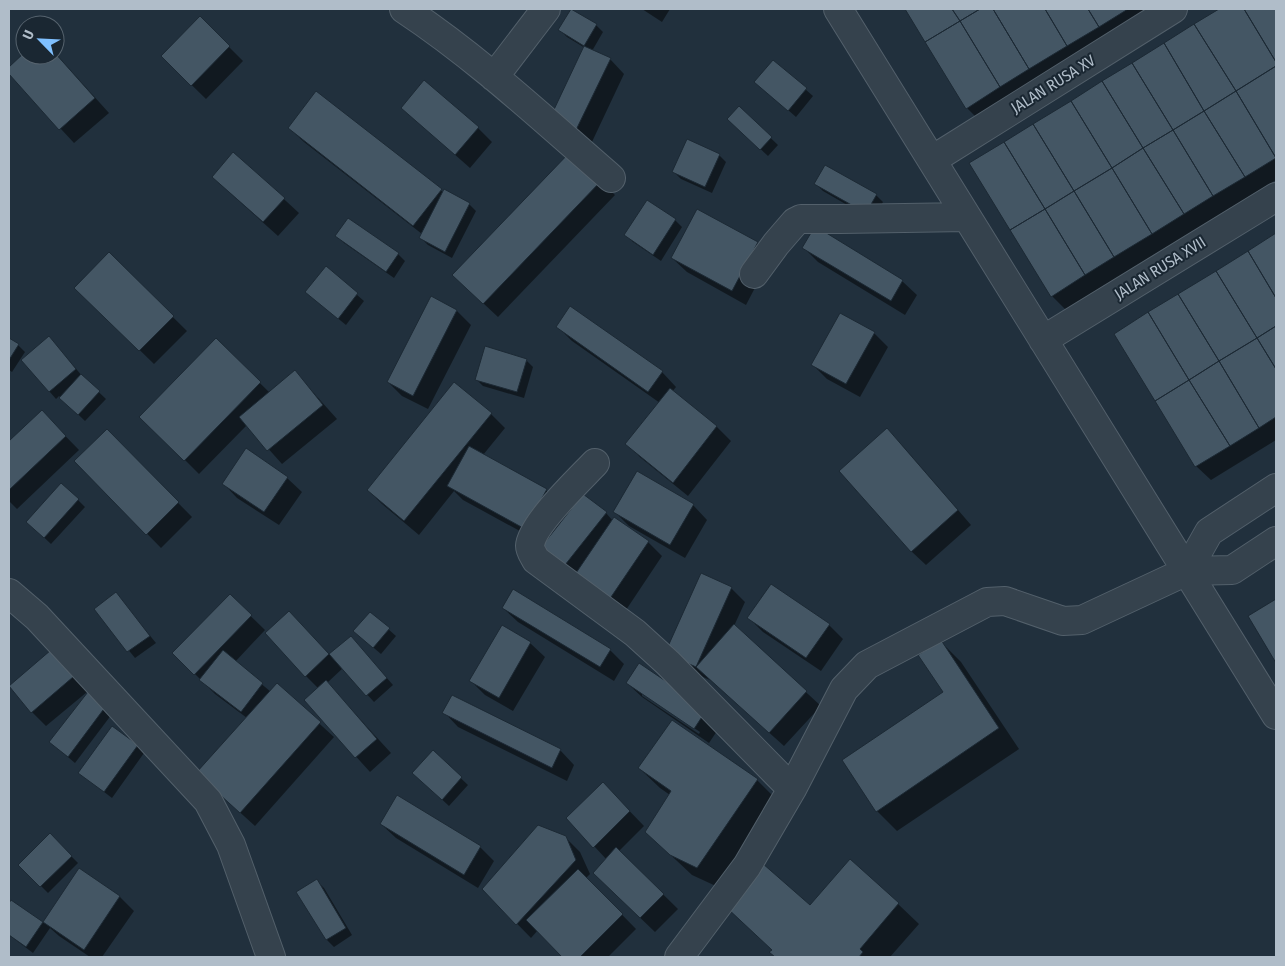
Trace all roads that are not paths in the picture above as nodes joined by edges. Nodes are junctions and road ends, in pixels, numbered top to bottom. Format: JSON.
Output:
{"nodes":[{"id":1,"x":404,"y":9,"type":"edge"},
{"id":2,"x":546,"y":9,"type":"edge"},
{"id":3,"x":838,"y":9,"type":"edge"},
{"id":4,"x":1173,"y":9,"type":"edge"},
{"id":5,"x":494,"y":77,"type":"junction"},
{"id":6,"x":932,"y":160,"type":"junction"},
{"id":7,"x":611,"y":178,"type":"dead end"},
{"id":8,"x":1276,"y":197,"type":"edge"},
{"id":9,"x":967,"y":217,"type":"junction"},
{"id":10,"x":754,"y":274,"type":"dead end"},
{"id":11,"x":1044,"y":340,"type":"junction"},
{"id":12,"x":595,"y":462,"type":"dead end"},
{"id":13,"x":1276,"y":488,"type":"edge"},
{"id":14,"x":1276,"y":541,"type":"edge"},
{"id":15,"x":1187,"y":571,"type":"junction"},
{"id":16,"x":9,"y":593,"type":"edge"},
{"id":17,"x":1276,"y":715,"type":"edge"},
{"id":18,"x":792,"y":788,"type":"junction"},
{"id":19,"x":271,"y":957,"type":"edge"},
{"id":20,"x":679,"y":957,"type":"edge"}],
"edges":[{"from":1,"to":5,"type":"street"},
{"from":2,"to":5,"type":"street"},
{"from":3,"to":6,"type":"street"},
{"from":4,"to":6,"type":"street","name":"JALAN RUSA XV"},
{"from":5,"to":7,"type":"street"},
{"from":6,"to":9,"type":"street"},
{"from":8,"to":11,"type":"street","name":"JALAN RUSA XVII"},
{"from":9,"to":10,"type":"street"},
{"from":9,"to":11,"type":"street"},
{"from":11,"to":15,"type":"street"},
{"from":12,"to":18,"type":"street"},
{"from":13,"to":15,"type":"street"},
{"from":14,"to":15,"type":"street"},
{"from":15,"to":17,"type":"street"},
{"from":15,"to":18,"type":"street"},
{"from":16,"to":19,"type":"street"},
{"from":18,"to":20,"type":"street"}]}
